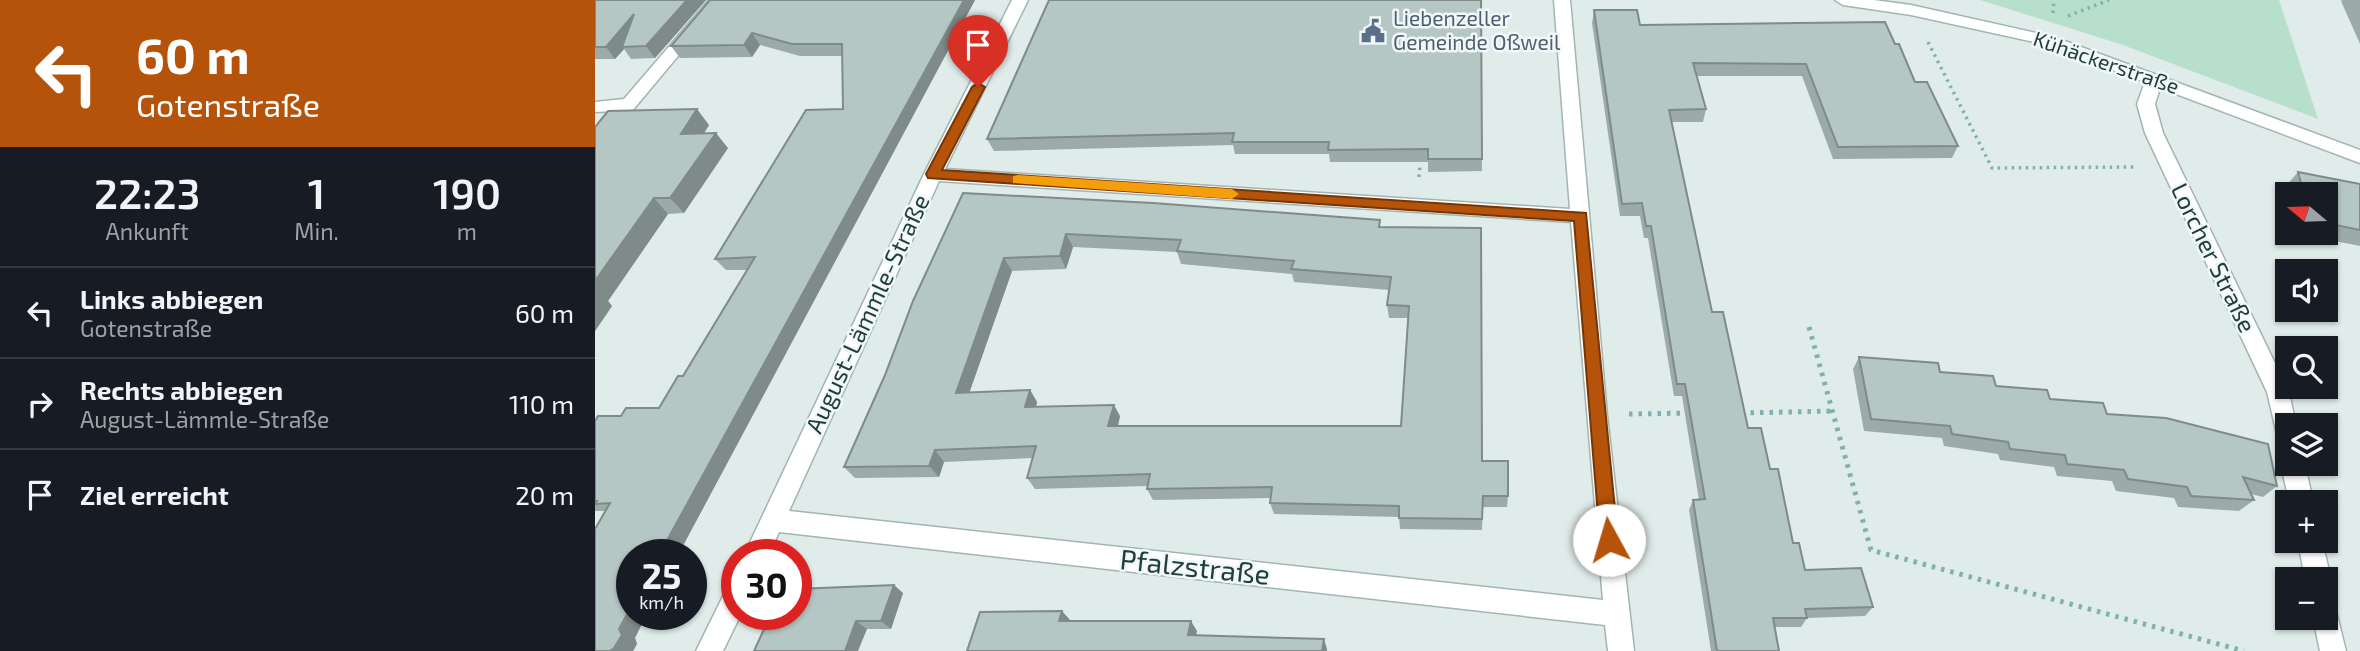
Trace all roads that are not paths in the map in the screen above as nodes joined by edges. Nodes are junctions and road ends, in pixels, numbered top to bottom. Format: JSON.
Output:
{"nodes":[{"id":1,"x":717,"y":0,"type":"edge"},
{"id":2,"x":1020,"y":0,"type":"edge"},
{"id":3,"x":1562,"y":0,"type":"edge"},
{"id":4,"x":1843,"y":0,"type":"edge"},
{"id":5,"x":2155,"y":79,"type":"junction"},
{"id":6,"x":628,"y":104,"type":"junction"},
{"id":7,"x":595,"y":107,"type":"edge"},
{"id":8,"x":595,"y":144,"type":"edge"},
{"id":9,"x":2360,"y":157,"type":"edge"},
{"id":10,"x":933,"y":174,"type":"junction"},
{"id":11,"x":1581,"y":216,"type":"junction"},
{"id":12,"x":2282,"y":413,"type":"edge"},
{"id":13,"x":773,"y":520,"type":"junction"},
{"id":14,"x":764,"y":539,"type":"edge"},
{"id":15,"x":1617,"y":614,"type":"junction"},
{"id":16,"x":721,"y":627,"type":"edge"},
{"id":17,"x":2329,"y":630,"type":"edge"},
{"id":18,"x":709,"y":651,"type":"edge"},
{"id":19,"x":1621,"y":651,"type":"edge"},
{"id":20,"x":2333,"y":651,"type":"edge"}],
"edges":[{"from":1,"to":6,"type":"street"},
{"from":2,"to":10,"type":"street","name":"August-Lämmle-Straße"},
{"from":3,"to":11,"type":"street"},
{"from":4,"to":5,"type":"street","name":"Kühäckerstraße"},
{"from":5,"to":9,"type":"street","name":"Kühäckerstraße"},
{"from":5,"to":12,"type":"street","name":"Lorcher Straße"},
{"from":6,"to":7,"type":"street"},
{"from":6,"to":8,"type":"street"},
{"from":10,"to":11,"type":"street"},
{"from":10,"to":13,"type":"street","name":"August-Lämmle-Straße"},
{"from":11,"to":15,"type":"street"},
{"from":13,"to":14,"type":"street","name":"August-Lämmle-Straße"},
{"from":13,"to":15,"type":"street","name":"Pfalzstraße"},
{"from":15,"to":19,"type":"street"},
{"from":16,"to":18,"type":"street"},
{"from":17,"to":20,"type":"street"}]}
